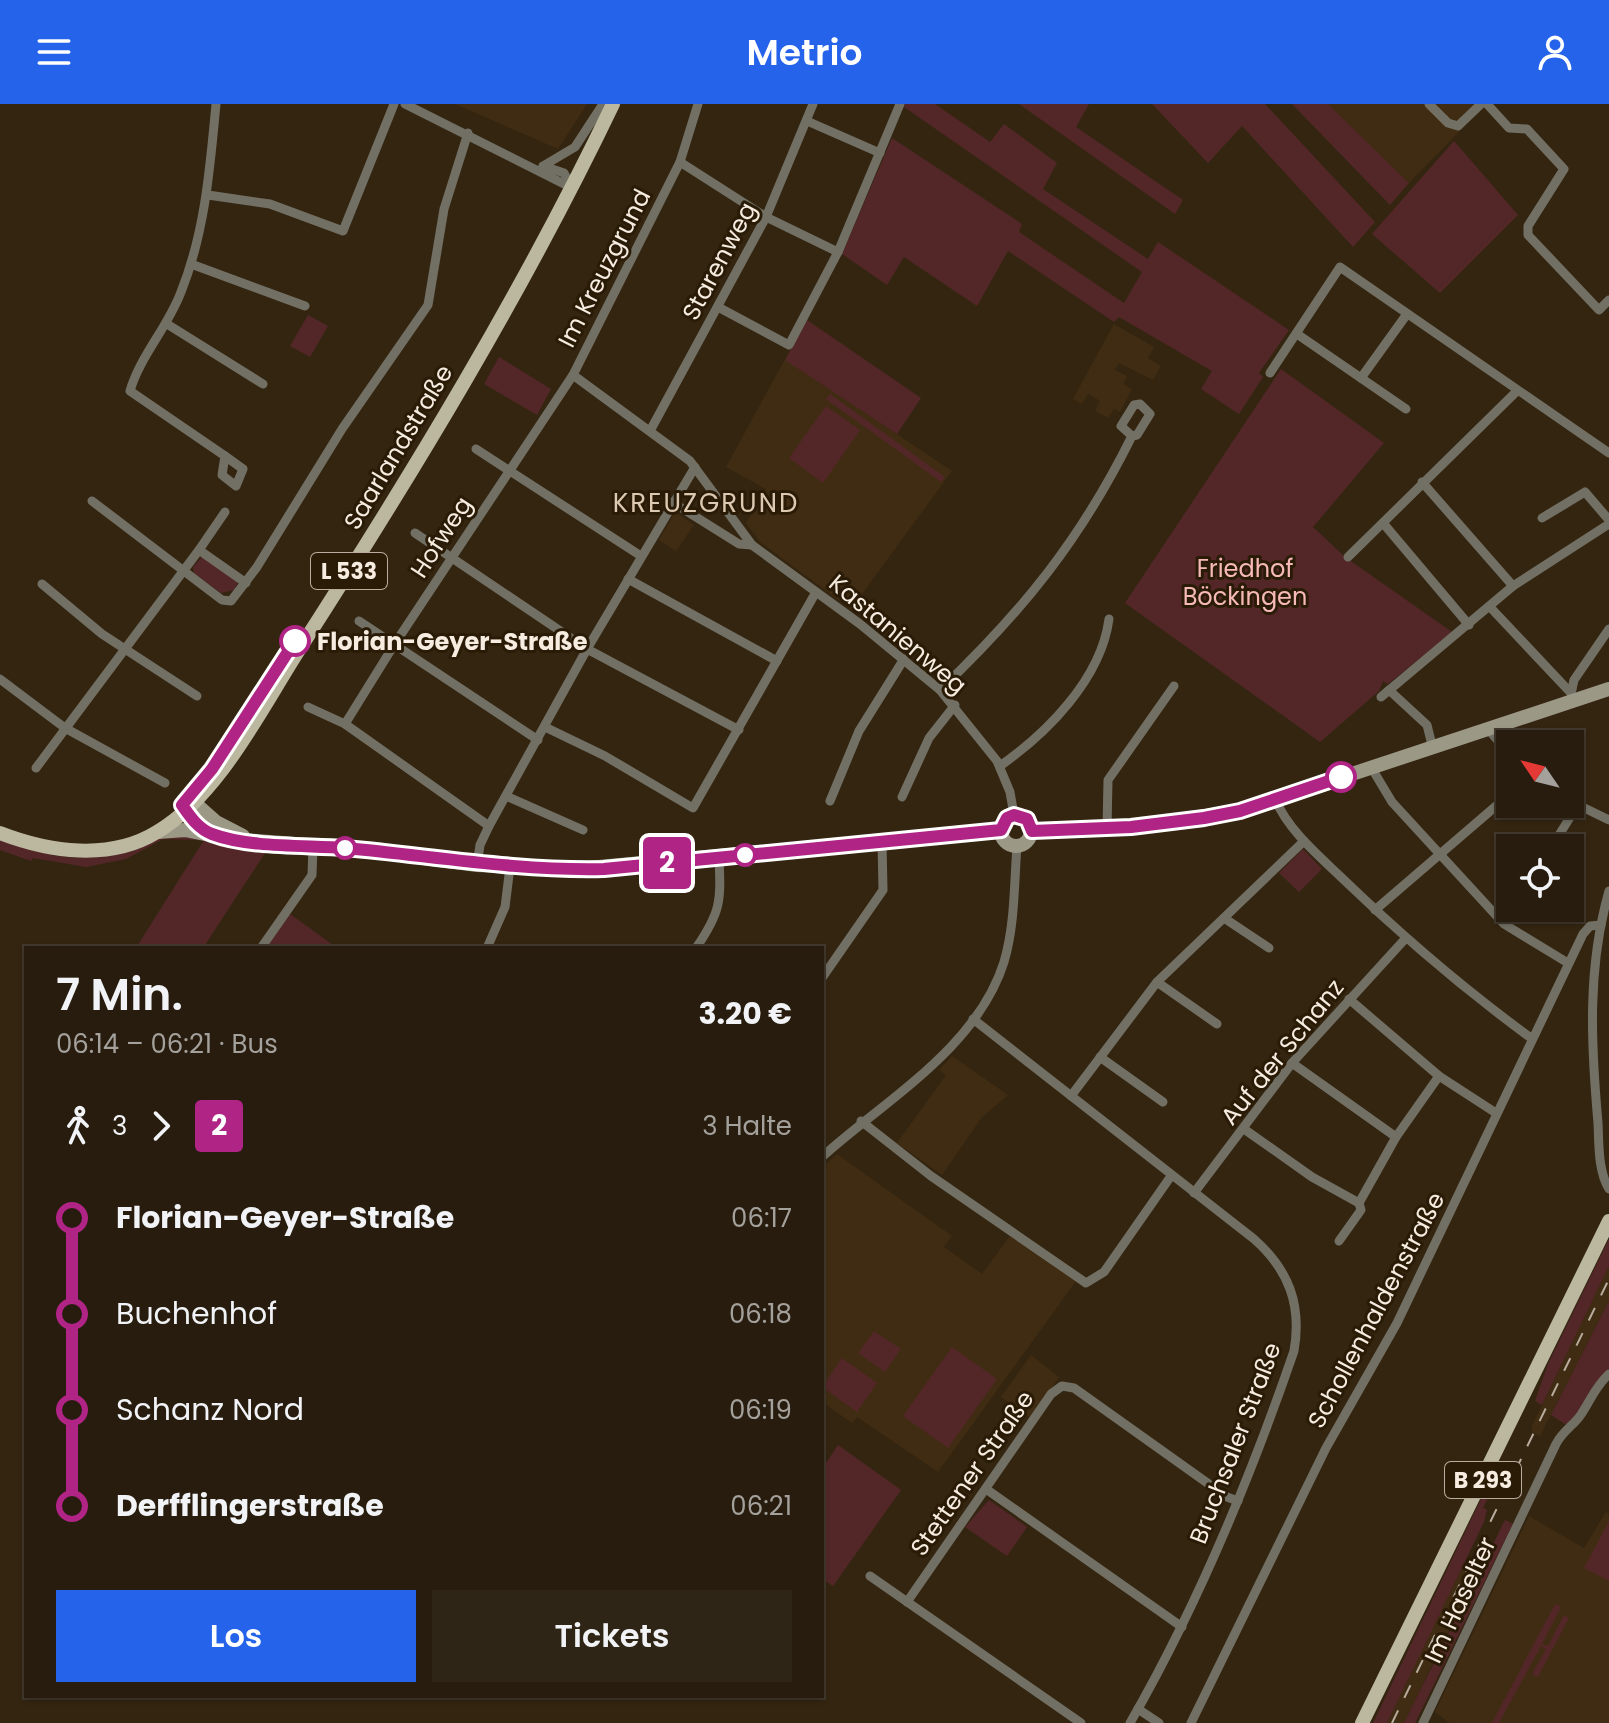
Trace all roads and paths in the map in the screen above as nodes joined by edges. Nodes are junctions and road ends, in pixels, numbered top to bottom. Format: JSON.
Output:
{"nodes":[{"id":1,"x":216,"y":104,"type":"edge"},
{"id":2,"x":394,"y":104,"type":"edge"},
{"id":3,"x":405,"y":104,"type":"edge"},
{"id":4,"x":604,"y":104,"type":"edge"},
{"id":5,"x":613,"y":104,"type":"edge"},
{"id":6,"x":698,"y":104,"type":"edge"},
{"id":7,"x":813,"y":104,"type":"edge"},
{"id":8,"x":900,"y":104,"type":"edge"},
{"id":9,"x":1429,"y":104,"type":"edge"},
{"id":10,"x":1484,"y":104,"type":"edge"},
{"id":11,"x":807,"y":121,"type":"junction"},
{"id":12,"x":468,"y":133,"type":"junction"},
{"id":13,"x":880,"y":153,"type":"junction"},
{"id":14,"x":680,"y":162,"type":"junction"},
{"id":15,"x":531,"y":165,"type":"junction"},
{"id":16,"x":543,"y":166,"type":"junction"},
{"id":17,"x":568,"y":183,"type":"junction"},
{"id":18,"x":208,"y":195,"type":"junction"},
{"id":19,"x":766,"y":217,"type":"junction"},
{"id":20,"x":838,"y":252,"type":"junction"},
{"id":21,"x":191,"y":264,"type":"junction"},
{"id":22,"x":1609,"y":300,"type":"edge"},
{"id":23,"x":305,"y":306,"type":"dead end"},
{"id":24,"x":718,"y":307,"type":"junction"},
{"id":25,"x":1407,"y":314,"type":"junction"},
{"id":26,"x":167,"y":324,"type":"junction"},
{"id":27,"x":1297,"y":334,"type":"junction"},
{"id":28,"x":1270,"y":373,"type":"dead end"},
{"id":29,"x":573,"y":375,"type":"junction"},
{"id":30,"x":1361,"y":378,"type":"junction"},
{"id":31,"x":263,"y":384,"type":"dead end"},
{"id":32,"x":1517,"y":391,"type":"junction"},
{"id":33,"x":1406,"y":409,"type":"dead end"},
{"id":34,"x":650,"y":431,"type":"junction"},
{"id":35,"x":1132,"y":436,"type":"dead end"},
{"id":36,"x":476,"y":449,"type":"dead end"},
{"id":37,"x":1609,"y":453,"type":"edge"},
{"id":38,"x":225,"y":456,"type":"dead end"},
{"id":39,"x":695,"y":467,"type":"junction"},
{"id":40,"x":510,"y":470,"type":"junction"},
{"id":41,"x":1422,"y":482,"type":"junction"},
{"id":42,"x":92,"y":501,"type":"dead end"},
{"id":43,"x":672,"y":502,"type":"junction"},
{"id":44,"x":225,"y":512,"type":"dead end"},
{"id":45,"x":1542,"y":518,"type":"dead end"},
{"id":46,"x":1609,"y":522,"type":"edge"},
{"id":47,"x":1383,"y":523,"type":"junction"},
{"id":48,"x":415,"y":533,"type":"dead end"},
{"id":49,"x":752,"y":545,"type":"junction"},
{"id":50,"x":199,"y":550,"type":"junction"},
{"id":51,"x":641,"y":556,"type":"junction"},
{"id":52,"x":452,"y":557,"type":"junction"},
{"id":53,"x":1348,"y":557,"type":"dead end"},
{"id":54,"x":183,"y":571,"type":"junction"},
{"id":55,"x":628,"y":579,"type":"junction"},
{"id":56,"x":246,"y":583,"type":"junction"},
{"id":57,"x":42,"y":584,"type":"dead end"},
{"id":58,"x":1513,"y":586,"type":"junction"},
{"id":59,"x":816,"y":592,"type":"junction"},
{"id":60,"x":1490,"y":607,"type":"junction"},
{"id":61,"x":1109,"y":619,"type":"dead end"},
{"id":62,"x":359,"y":621,"type":"dead end"},
{"id":63,"x":1469,"y":625,"type":"junction"},
{"id":64,"x":1609,"y":629,"type":"edge"},
{"id":65,"x":394,"y":645,"type":"junction"},
{"id":66,"x":127,"y":649,"type":"junction"},
{"id":67,"x":587,"y":649,"type":"junction"},
{"id":68,"x":904,"y":659,"type":"junction"},
{"id":69,"x":777,"y":661,"type":"junction"},
{"id":70,"x":0,"y":679,"type":"edge"},
{"id":71,"x":1174,"y":686,"type":"dead end"},
{"id":72,"x":1609,"y":689,"type":"edge"},
{"id":73,"x":940,"y":690,"type":"junction"},
{"id":74,"x":197,"y":696,"type":"dead end"},
{"id":75,"x":1572,"y":697,"type":"junction"},
{"id":76,"x":955,"y":705,"type":"junction"},
{"id":77,"x":308,"y":707,"type":"dead end"},
{"id":78,"x":345,"y":724,"type":"junction"},
{"id":79,"x":545,"y":727,"type":"junction"},
{"id":80,"x":65,"y":728,"type":"junction"},
{"id":81,"x":739,"y":730,"type":"junction"},
{"id":82,"x":1489,"y":730,"type":"junction"},
{"id":83,"x":1496,"y":738,"type":"edge"},
{"id":84,"x":538,"y":740,"type":"junction"},
{"id":85,"x":1433,"y":749,"type":"junction"},
{"id":86,"x":1000,"y":766,"type":"junction"},
{"id":87,"x":1371,"y":767,"type":"junction"},
{"id":88,"x":36,"y":768,"type":"dead end"},
{"id":89,"x":165,"y":783,"type":"dead end"},
{"id":90,"x":506,"y":796,"type":"junction"},
{"id":91,"x":902,"y":797,"type":"dead end"},
{"id":92,"x":1275,"y":799,"type":"junction"},
{"id":93,"x":830,"y":801,"type":"dead end"},
{"id":94,"x":188,"y":804,"type":"junction"},
{"id":95,"x":1496,"y":806,"type":"edge"},
{"id":96,"x":1584,"y":808,"type":"edge"},
{"id":97,"x":1014,"y":815,"type":"junction"},
{"id":98,"x":1609,"y":820,"type":"edge"},
{"id":99,"x":489,"y":826,"type":"junction"},
{"id":100,"x":1107,"y":828,"type":"junction"},
{"id":101,"x":583,"y":830,"type":"dead end"},
{"id":102,"x":1001,"y":830,"type":"junction"},
{"id":103,"x":1032,"y":831,"type":"junction"},
{"id":104,"x":158,"y":832,"type":"junction"},
{"id":105,"x":0,"y":833,"type":"edge"},
{"id":106,"x":209,"y":833,"type":"junction"},
{"id":107,"x":258,"y":841,"type":"junction"},
{"id":108,"x":1304,"y":841,"type":"junction"},
{"id":109,"x":882,"y":842,"type":"junction"},
{"id":110,"x":313,"y":846,"type":"junction"},
{"id":111,"x":1017,"y":846,"type":"junction"},
{"id":112,"x":109,"y":847,"type":"junction"},
{"id":113,"x":1439,"y":855,"type":"junction"},
{"id":114,"x":719,"y":858,"type":"junction"},
{"id":115,"x":477,"y":865,"type":"junction"},
{"id":116,"x":510,"y":867,"type":"junction"},
{"id":117,"x":1609,"y":891,"type":"edge"},
{"id":118,"x":1375,"y":910,"type":"junction"},
{"id":119,"x":1224,"y":918,"type":"junction"},
{"id":120,"x":1601,"y":925,"type":"junction"},
{"id":121,"x":1405,"y":939,"type":"junction"},
{"id":122,"x":262,"y":946,"type":"edge"},
{"id":123,"x":488,"y":946,"type":"edge"},
{"id":124,"x":697,"y":946,"type":"edge"},
{"id":125,"x":1269,"y":948,"type":"dead end"},
{"id":126,"x":1568,"y":963,"type":"junction"},
{"id":127,"x":824,"y":975,"type":"edge"},
{"id":128,"x":1157,"y":982,"type":"junction"},
{"id":129,"x":1349,"y":999,"type":"junction"},
{"id":130,"x":973,"y":1019,"type":"junction"},
{"id":131,"x":1217,"y":1024,"type":"dead end"},
{"id":132,"x":1531,"y":1038,"type":"junction"},
{"id":133,"x":1100,"y":1057,"type":"junction"},
{"id":134,"x":1292,"y":1063,"type":"junction"},
{"id":135,"x":1439,"y":1076,"type":"junction"},
{"id":136,"x":1071,"y":1096,"type":"junction"},
{"id":137,"x":1163,"y":1102,"type":"dead end"},
{"id":138,"x":1496,"y":1113,"type":"junction"},
{"id":139,"x":861,"y":1121,"type":"junction"},
{"id":140,"x":1244,"y":1129,"type":"junction"},
{"id":141,"x":1396,"y":1137,"type":"junction"},
{"id":142,"x":824,"y":1155,"type":"edge"},
{"id":143,"x":1171,"y":1176,"type":"junction"},
{"id":144,"x":1609,"y":1189,"type":"edge"},
{"id":145,"x":1194,"y":1193,"type":"junction"},
{"id":146,"x":1359,"y":1203,"type":"junction"},
{"id":147,"x":1609,"y":1221,"type":"edge"},
{"id":148,"x":1339,"y":1241,"type":"dead end"},
{"id":149,"x":1609,"y":1374,"type":"edge"},
{"id":150,"x":986,"y":1489,"type":"junction"},
{"id":151,"x":1238,"y":1501,"type":"junction"},
{"id":152,"x":870,"y":1576,"type":"dead end"},
{"id":153,"x":907,"y":1602,"type":"junction"},
{"id":154,"x":1182,"y":1627,"type":"junction"},
{"id":155,"x":1138,"y":1709,"type":"junction"},
{"id":156,"x":1425,"y":1722,"type":"edge"},
{"id":157,"x":1081,"y":1723,"type":"edge"},
{"id":158,"x":1130,"y":1723,"type":"edge"},
{"id":159,"x":1159,"y":1723,"type":"edge"},
{"id":160,"x":1191,"y":1723,"type":"edge"},
{"id":161,"x":1362,"y":1723,"type":"edge"}],
"edges":[{"from":1,"to":18,"type":"street"},
{"from":2,"to":18,"type":"street"},
{"from":3,"to":12,"type":"street"},
{"from":4,"to":16,"type":"street"},
{"from":4,"to":17,"type":"main road","name":"Saarlandstraße","number":"L 533"},
{"from":5,"to":17,"type":"main road","name":"Saarlandstraße","number":"L 533"},
{"from":6,"to":14,"type":"street","name":"Im Kreuzgrund"},
{"from":7,"to":11,"type":"street","name":"Starenweg"},
{"from":8,"to":13,"type":"street"},
{"from":9,"to":10,"type":"street"},
{"from":10,"to":22,"type":"street"},
{"from":11,"to":13,"type":"street"},
{"from":11,"to":19,"type":"street","name":"Starenweg"},
{"from":12,"to":15,"type":"street"},
{"from":12,"to":56,"type":"street"},
{"from":13,"to":20,"type":"street"},
{"from":14,"to":19,"type":"street"},
{"from":14,"to":29,"type":"street","name":"Im Kreuzgrund"},
{"from":15,"to":16,"type":"street"},
{"from":15,"to":17,"type":"street"},
{"from":16,"to":17,"type":"street"},
{"from":17,"to":94,"type":"main road","name":"Saarlandstraße","number":"L 533"},
{"from":18,"to":21,"type":"street"},
{"from":19,"to":20,"type":"street"},
{"from":19,"to":24,"type":"street","name":"Starenweg"},
{"from":20,"to":24,"type":"street"},
{"from":21,"to":23,"type":"street"},
{"from":21,"to":26,"type":"street"},
{"from":24,"to":34,"type":"street","name":"Starenweg"},
{"from":25,"to":27,"type":"street"},
{"from":25,"to":30,"type":"street"},
{"from":25,"to":32,"type":"street"},
{"from":26,"to":31,"type":"street"},
{"from":26,"to":38,"type":"street"},
{"from":27,"to":28,"type":"street"},
{"from":27,"to":30,"type":"street"},
{"from":29,"to":34,"type":"street","name":"Im Kreuzgrund"},
{"from":29,"to":40,"type":"street","name":"Hofweg"},
{"from":30,"to":33,"type":"street"},
{"from":32,"to":37,"type":"street"},
{"from":32,"to":41,"type":"street"},
{"from":34,"to":39,"type":"street","name":"Im Kreuzgrund"},
{"from":35,"to":73,"type":"street"},
{"from":36,"to":40,"type":"street"},
{"from":39,"to":43,"type":"street"},
{"from":39,"to":49,"type":"street","name":"Kastanienweg"},
{"from":40,"to":51,"type":"street"},
{"from":40,"to":52,"type":"street","name":"Hofweg"},
{"from":41,"to":47,"type":"street"},
{"from":41,"to":58,"type":"street"},
{"from":42,"to":54,"type":"street"},
{"from":43,"to":49,"type":"street","name":"Kastanienweg"},
{"from":43,"to":51,"type":"street"},
{"from":44,"to":50,"type":"street"},
{"from":45,"to":46,"type":"street"},
{"from":46,"to":58,"type":"street"},
{"from":47,"to":53,"type":"street"},
{"from":47,"to":63,"type":"street"},
{"from":48,"to":52,"type":"street"},
{"from":49,"to":59,"type":"street","name":"Kastanienweg"},
{"from":50,"to":54,"type":"street"},
{"from":50,"to":56,"type":"street"},
{"from":51,"to":55,"type":"street"},
{"from":52,"to":65,"type":"street","name":"Hofweg"},
{"from":52,"to":67,"type":"street"},
{"from":54,"to":56,"type":"street"},
{"from":54,"to":66,"type":"street"},
{"from":55,"to":67,"type":"street"},
{"from":55,"to":69,"type":"street"},
{"from":57,"to":66,"type":"street"},
{"from":58,"to":60,"type":"street"},
{"from":59,"to":68,"type":"street","name":"Kastanienweg"},
{"from":59,"to":69,"type":"street"},
{"from":60,"to":63,"type":"street"},
{"from":60,"to":75,"type":"street"},
{"from":61,"to":86,"type":"street"},
{"from":62,"to":65,"type":"street"},
{"from":63,"to":85,"type":"street"},
{"from":64,"to":75,"type":"street"},
{"from":65,"to":78,"type":"street","name":"Hofweg"},
{"from":65,"to":84,"type":"street"},
{"from":66,"to":74,"type":"street"},
{"from":66,"to":80,"type":"street"},
{"from":67,"to":79,"type":"street"},
{"from":67,"to":81,"type":"street"},
{"from":68,"to":73,"type":"street","name":"Kastanienweg"},
{"from":68,"to":93,"type":"street"},
{"from":69,"to":81,"type":"street"},
{"from":70,"to":80,"type":"street"},
{"from":71,"to":100,"type":"street"},
{"from":72,"to":75,"type":"main road"},
{"from":73,"to":76,"type":"street","name":"Kastanienweg"},
{"from":75,"to":82,"type":"main road"},
{"from":76,"to":86,"type":"street","name":"Kastanienweg"},
{"from":76,"to":91,"type":"street"},
{"from":77,"to":78,"type":"street"},
{"from":78,"to":99,"type":"street"},
{"from":79,"to":81,"type":"street"},
{"from":79,"to":84,"type":"street"},
{"from":80,"to":88,"type":"street"},
{"from":80,"to":89,"type":"street"},
{"from":82,"to":83,"type":"street"},
{"from":82,"to":85,"type":"main road"},
{"from":84,"to":90,"type":"street"},
{"from":85,"to":87,"type":"main road"},
{"from":86,"to":97,"type":"street","name":"Kastanienweg"},
{"from":87,"to":92,"type":"main road"},
{"from":87,"to":113,"type":"street"},
{"from":90,"to":99,"type":"street"},
{"from":90,"to":101,"type":"street"},
{"from":92,"to":100,"type":"main road"},
{"from":92,"to":108,"type":"street"},
{"from":94,"to":104,"type":"main road","name":"Saarlandstraße","number":"L 533"},
{"from":94,"to":106,"type":"main road"},
{"from":94,"to":107,"type":"main road"},
{"from":94,"to":112,"type":"main road","name":"Saarlandstraße","number":"L 533"},
{"from":95,"to":113,"type":"street"},
{"from":96,"to":98,"type":"street"},
{"from":97,"to":102,"type":"main road"},
{"from":97,"to":103,"type":"main road"},
{"from":99,"to":115,"type":"street"},
{"from":100,"to":103,"type":"main road"},
{"from":102,"to":109,"type":"main road"},
{"from":102,"to":111,"type":"main road"},
{"from":103,"to":111,"type":"main road"},
{"from":104,"to":106,"type":"main road"},
{"from":104,"to":112,"type":"main road","name":"Saarlandstraße","number":"L 533"},
{"from":105,"to":112,"type":"main road","number":"L 533"},
{"from":106,"to":107,"type":"main road"},
{"from":107,"to":110,"type":"main road"},
{"from":108,"to":118,"type":"street"},
{"from":108,"to":119,"type":"street"},
{"from":109,"to":114,"type":"main road"},
{"from":109,"to":127,"type":"street"},
{"from":110,"to":115,"type":"main road"},
{"from":110,"to":122,"type":"street"},
{"from":111,"to":130,"type":"street"},
{"from":113,"to":118,"type":"street"},
{"from":113,"to":126,"type":"street"},
{"from":114,"to":116,"type":"main road"},
{"from":114,"to":124,"type":"street"},
{"from":115,"to":116,"type":"main road"},
{"from":116,"to":123,"type":"street"},
{"from":117,"to":120,"type":"street"},
{"from":118,"to":121,"type":"street"},
{"from":119,"to":125,"type":"street"},
{"from":119,"to":128,"type":"street"},
{"from":120,"to":126,"type":"street","name":"Schollenhaldenstraße"},
{"from":120,"to":144,"type":"street"},
{"from":121,"to":129,"type":"street","name":"Auf der Schanz"},
{"from":121,"to":132,"type":"street"},
{"from":126,"to":132,"type":"street","name":"Schollenhaldenstraße"},
{"from":128,"to":131,"type":"street"},
{"from":128,"to":133,"type":"street"},
{"from":129,"to":134,"type":"street","name":"Auf der Schanz"},
{"from":129,"to":135,"type":"street"},
{"from":130,"to":136,"type":"street","name":"Bruchsaler Straße"},
{"from":130,"to":139,"type":"street"},
{"from":132,"to":138,"type":"street","name":"Schollenhaldenstraße"},
{"from":133,"to":136,"type":"street"},
{"from":133,"to":137,"type":"street"},
{"from":134,"to":140,"type":"street","name":"Auf der Schanz"},
{"from":134,"to":141,"type":"street"},
{"from":135,"to":138,"type":"street"},
{"from":135,"to":141,"type":"street"},
{"from":136,"to":143,"type":"street","name":"Bruchsaler Straße"},
{"from":138,"to":160,"type":"street","name":"Schollenhaldenstraße"},
{"from":139,"to":142,"type":"street"},
{"from":139,"to":143,"type":"street"},
{"from":140,"to":145,"type":"street","name":"Auf der Schanz"},
{"from":140,"to":146,"type":"street"},
{"from":141,"to":146,"type":"street"},
{"from":143,"to":145,"type":"street","name":"Bruchsaler Straße"},
{"from":145,"to":151,"type":"street","name":"Bruchsaler Straße"},
{"from":146,"to":148,"type":"street"},
{"from":147,"to":161,"type":"main road","number":"B 293"},
{"from":149,"to":156,"type":"street","name":"Im Haselter"},
{"from":150,"to":151,"type":"street","name":"Stettener Straße"},
{"from":150,"to":153,"type":"street","name":"Stettener Straße"},
{"from":150,"to":154,"type":"street"},
{"from":151,"to":154,"type":"street","name":"Bruchsaler Straße"},
{"from":152,"to":153,"type":"street"},
{"from":153,"to":157,"type":"street"},
{"from":154,"to":155,"type":"street","name":"Bruchsaler Straße"},
{"from":155,"to":158,"type":"street","name":"Bruchsaler Straße"},
{"from":155,"to":159,"type":"street"}]}
